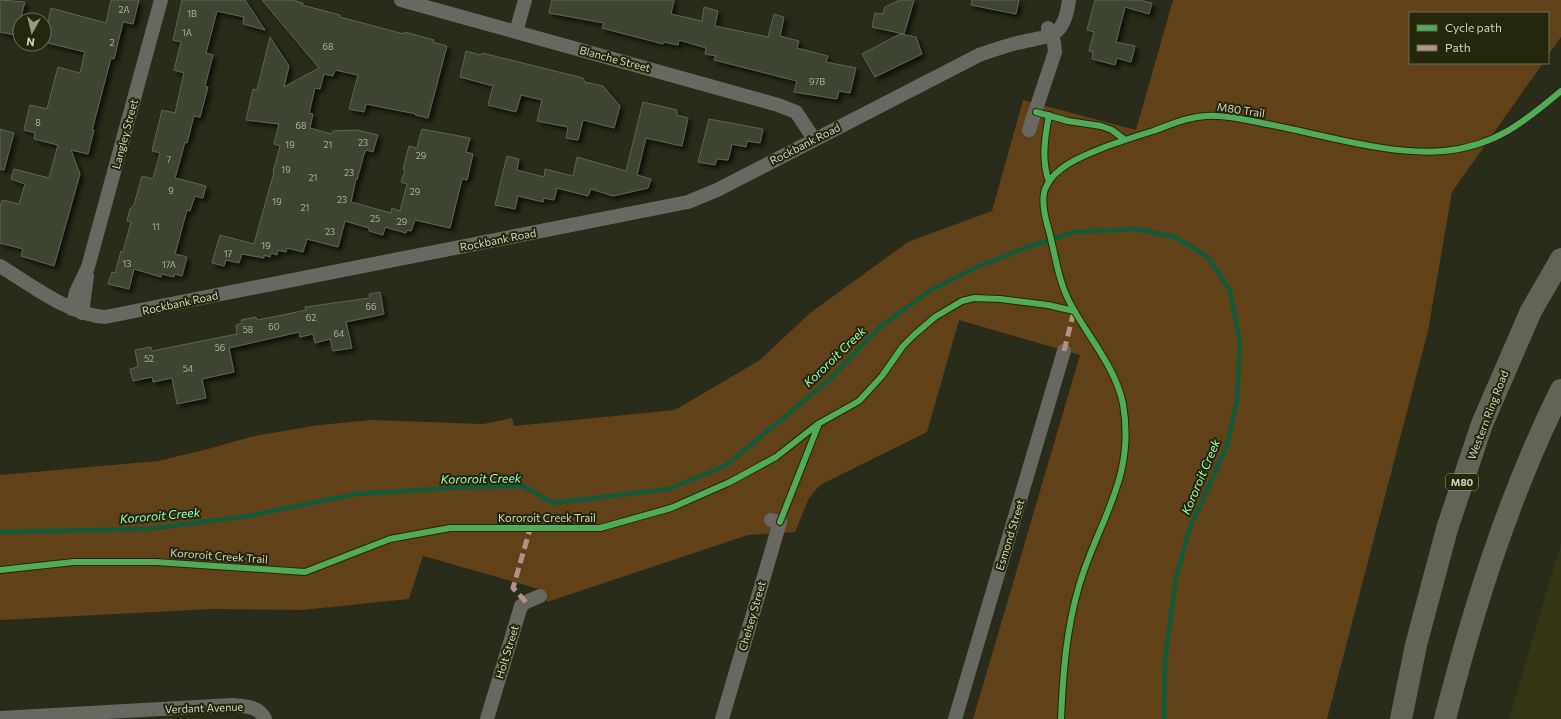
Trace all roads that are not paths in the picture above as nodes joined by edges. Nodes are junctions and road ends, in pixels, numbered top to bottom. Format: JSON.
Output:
{"nodes":[{"id":1,"x":161,"y":0,"type":"edge"},
{"id":2,"x":401,"y":0,"type":"edge"},
{"id":3,"x":525,"y":0,"type":"edge"},
{"id":4,"x":1065,"y":0,"type":"edge"},
{"id":5,"x":1069,"y":0,"type":"edge"},
{"id":6,"x":516,"y":32,"type":"junction"},
{"id":7,"x":1050,"y":32,"type":"junction"},
{"id":8,"x":1029,"y":130,"type":"dead end"},
{"id":9,"x":814,"y":139,"type":"junction"},
{"id":10,"x":1561,"y":259,"type":"edge"},
{"id":11,"x":0,"y":266,"type":"edge"},
{"id":12,"x":77,"y":311,"type":"junction"},
{"id":13,"x":1064,"y":351,"type":"dead end"},
{"id":14,"x":1561,"y":390,"type":"edge"},
{"id":15,"x":771,"y":520,"type":"dead end"},
{"id":16,"x":540,"y":596,"type":"dead end"},
{"id":17,"x":264,"y":716,"type":"edge"},
{"id":18,"x":67,"y":717,"type":"edge"},
{"id":19,"x":0,"y":718,"type":"edge"},
{"id":20,"x":487,"y":719,"type":"edge"},
{"id":21,"x":722,"y":719,"type":"edge"},
{"id":22,"x":955,"y":719,"type":"edge"},
{"id":23,"x":1401,"y":719,"type":"edge"},
{"id":24,"x":1445,"y":719,"type":"edge"}],
"edges":[{"from":1,"to":12,"type":"street","name":"Langley Street"},
{"from":2,"to":6,"type":"street","name":"Blanche Street"},
{"from":3,"to":6,"type":"street"},
{"from":4,"to":7,"type":"street"},
{"from":5,"to":7,"type":"street"},
{"from":6,"to":9,"type":"street","name":"Blanche Street"},
{"from":7,"to":8,"type":"street"},
{"from":7,"to":9,"type":"street","name":"Rockbank Road"},
{"from":9,"to":12,"type":"street","name":"Rockbank Road"},
{"from":10,"to":23,"type":"highway","name":"Western Ring Road","number":"M80"},
{"from":11,"to":12,"type":"street","name":"Rockbank Road"},
{"from":13,"to":22,"type":"street","name":"Esmond Street"},
{"from":14,"to":24,"type":"highway"},
{"from":15,"to":21,"type":"street","name":"Chelsey Street"},
{"from":16,"to":20,"type":"street","name":"Holt Street"},
{"from":17,"to":18,"type":"street","name":"Verdant Avenue"},
{"from":18,"to":19,"type":"street","name":"Verdant Avenue"}]}
